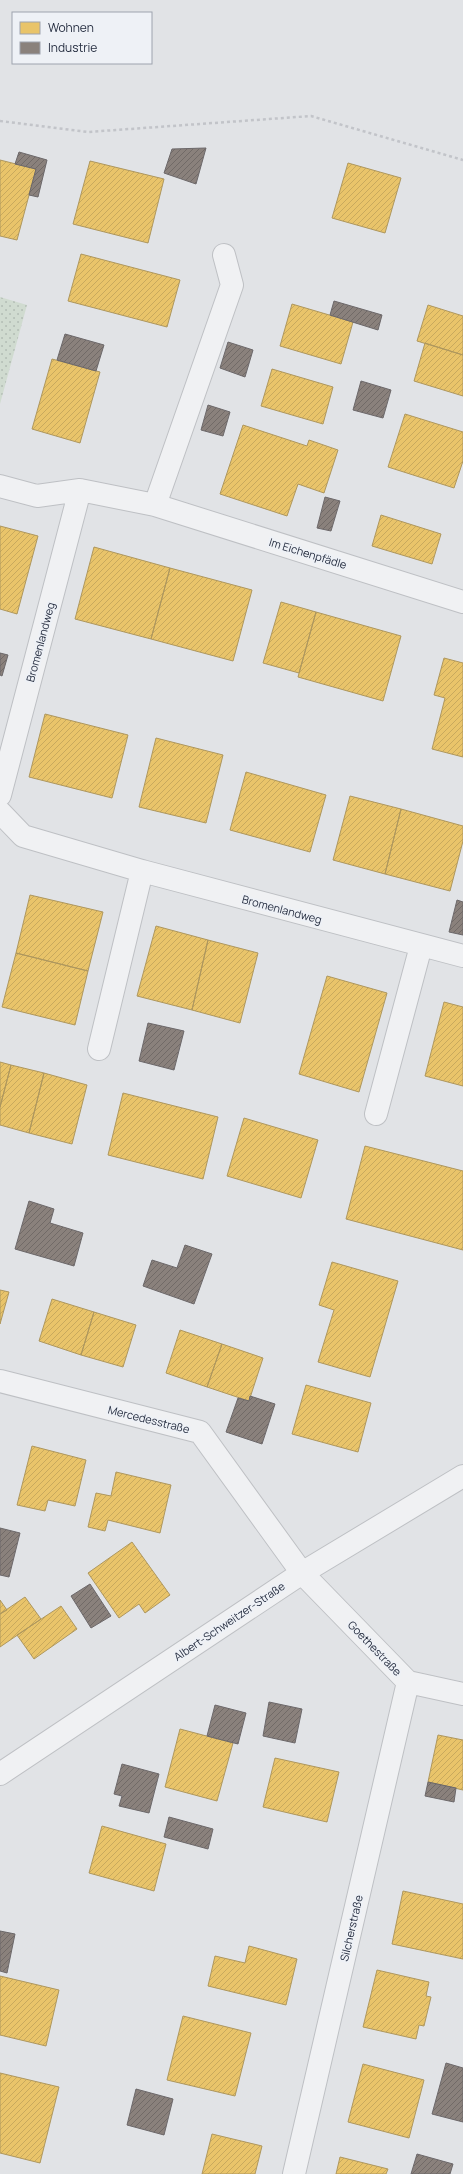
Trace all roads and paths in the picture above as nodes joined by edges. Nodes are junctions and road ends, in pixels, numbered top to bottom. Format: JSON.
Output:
{"nodes":[{"id":1,"x":0,"y":121,"type":"edge"},
{"id":2,"x":463,"y":160,"type":"edge"},
{"id":3,"x":224,"y":255,"type":"dead end"},
{"id":4,"x":0,"y":486,"type":"edge"},
{"id":5,"x":80,"y":490,"type":"junction"},
{"id":6,"x":155,"y":505,"type":"junction"},
{"id":7,"x":462,"y":598,"type":"edge"},
{"id":8,"x":0,"y":796,"type":"edge"},
{"id":9,"x":0,"y":812,"type":"edge"},
{"id":10,"x":142,"y":871,"type":"junction"},
{"id":11,"x":421,"y":946,"type":"junction"},
{"id":12,"x":463,"y":956,"type":"edge"},
{"id":13,"x":99,"y":1049,"type":"dead end"},
{"id":14,"x":376,"y":1114,"type":"dead end"},
{"id":15,"x":0,"y":1381,"type":"edge"},
{"id":16,"x":463,"y":1476,"type":"edge"},
{"id":17,"x":302,"y":1573,"type":"junction"},
{"id":18,"x":408,"y":1682,"type":"junction"},
{"id":19,"x":463,"y":1694,"type":"edge"},
{"id":20,"x":0,"y":1774,"type":"edge"},
{"id":21,"x":294,"y":2174,"type":"edge"}],
"edges":[{"from":1,"to":2,"type":"path"},
{"from":3,"to":6,"type":"street"},
{"from":4,"to":5,"type":"street","name":"Im Eichenpfädle"},
{"from":5,"to":6,"type":"street","name":"Im Eichenpfädle"},
{"from":5,"to":8,"type":"street","name":"Bromenlandweg"},
{"from":6,"to":7,"type":"street","name":"Im Eichenpfädle"},
{"from":9,"to":10,"type":"street","name":"Bromenlandweg"},
{"from":10,"to":11,"type":"street","name":"Bromenlandweg"},
{"from":10,"to":13,"type":"street"},
{"from":11,"to":12,"type":"street","name":"Bromenlandweg"},
{"from":11,"to":14,"type":"street"},
{"from":15,"to":17,"type":"street","name":"Mercedesstraße"},
{"from":16,"to":17,"type":"street","name":"Albert-Schweitzer-Straße"},
{"from":17,"to":18,"type":"street","name":"Goethestraße"},
{"from":17,"to":20,"type":"street","name":"Albert-Schweitzer-Straße"},
{"from":18,"to":19,"type":"street","name":"Goethestraße"},
{"from":18,"to":21,"type":"street","name":"Silcherstraße"}]}
